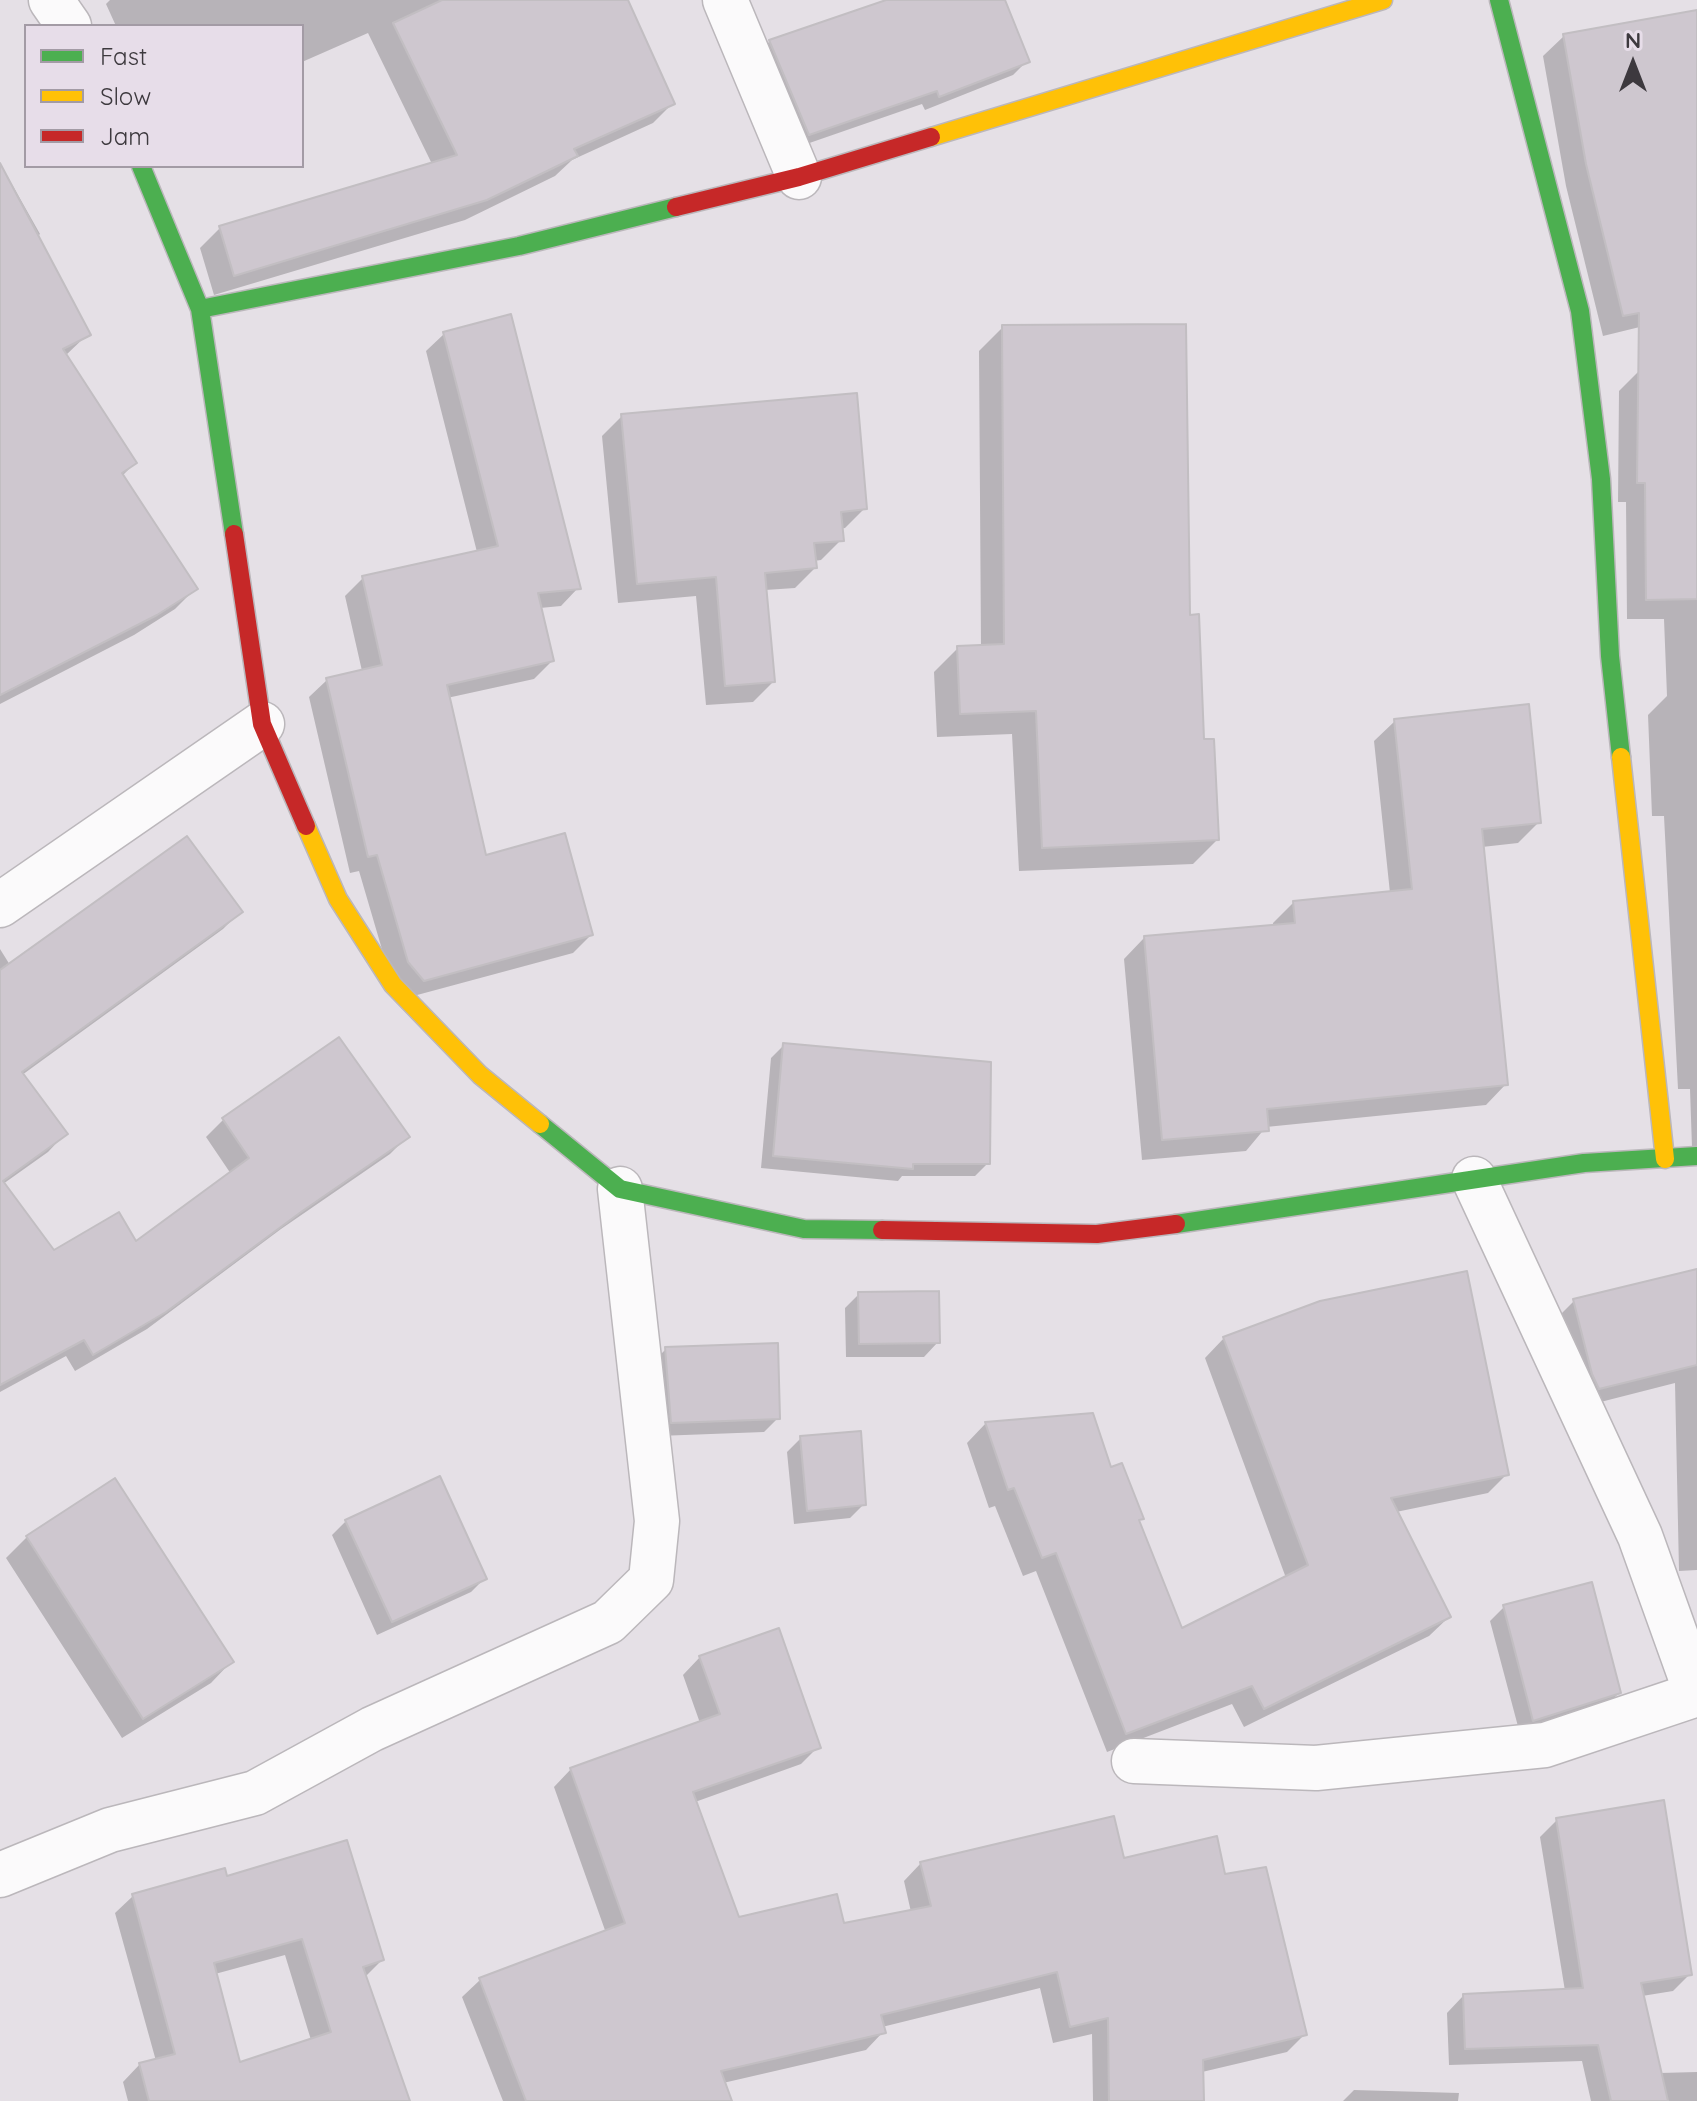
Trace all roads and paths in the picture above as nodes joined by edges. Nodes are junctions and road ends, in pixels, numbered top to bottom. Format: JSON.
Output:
{"nodes":[{"id":1,"x":51,"y":0,"type":"edge"},
{"id":2,"x":725,"y":0,"type":"edge"},
{"id":3,"x":1383,"y":0,"type":"edge"},
{"id":4,"x":1499,"y":0,"type":"edge"},
{"id":5,"x":1334,"y":8,"type":"edge"},
{"id":6,"x":68,"y":24,"type":"edge"},
{"id":7,"x":142,"y":168,"type":"edge"},
{"id":8,"x":799,"y":177,"type":"junction"},
{"id":9,"x":200,"y":309,"type":"junction"},
{"id":10,"x":262,"y":724,"type":"junction"},
{"id":11,"x":0,"y":905,"type":"edge"},
{"id":12,"x":1697,"y":1156,"type":"edge"},
{"id":13,"x":1665,"y":1159,"type":"junction"},
{"id":14,"x":1474,"y":1179,"type":"junction"},
{"id":15,"x":620,"y":1189,"type":"junction"},
{"id":16,"x":1697,"y":1694,"type":"edge"},
{"id":17,"x":1134,"y":1761,"type":"dead end"},
{"id":18,"x":0,"y":1875,"type":"edge"}],
"edges":[{"from":1,"to":6,"type":"street"},
{"from":2,"to":8,"type":"street"},
{"from":3,"to":5,"type":"street"},
{"from":4,"to":13,"type":"street"},
{"from":5,"to":8,"type":"street"},
{"from":7,"to":9,"type":"street"},
{"from":8,"to":9,"type":"street"},
{"from":9,"to":10,"type":"street"},
{"from":10,"to":11,"type":"street"},
{"from":10,"to":15,"type":"street"},
{"from":12,"to":13,"type":"street"},
{"from":13,"to":14,"type":"street"},
{"from":14,"to":15,"type":"street"},
{"from":14,"to":16,"type":"street"},
{"from":15,"to":18,"type":"street"},
{"from":16,"to":17,"type":"street"}]}
